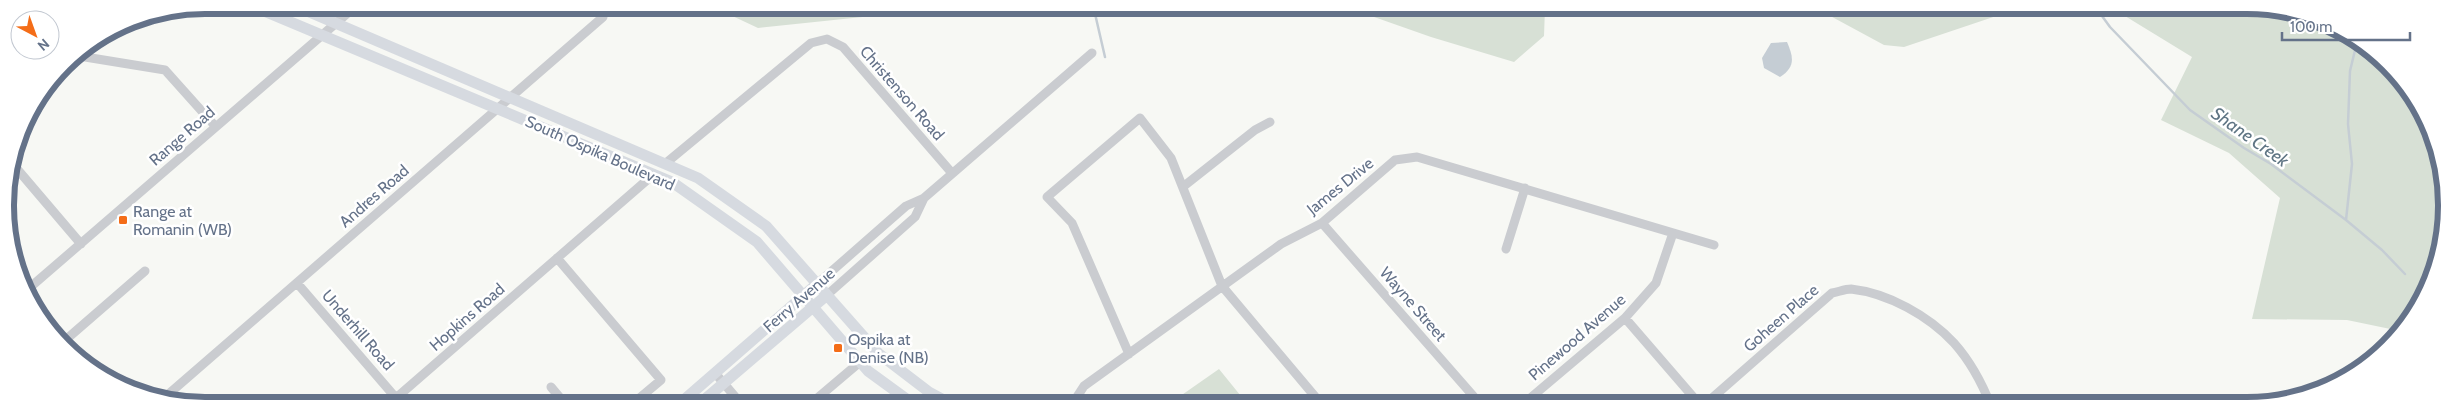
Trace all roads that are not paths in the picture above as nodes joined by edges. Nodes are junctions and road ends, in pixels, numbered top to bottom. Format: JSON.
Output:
{"nodes":[{"id":1,"x":273,"y":14,"type":"edge"},
{"id":2,"x":314,"y":14,"type":"edge"},
{"id":3,"x":346,"y":14,"type":"edge"},
{"id":4,"x":603,"y":17,"type":"dead end"},
{"id":5,"x":336,"y":23,"type":"junction"},
{"id":6,"x":323,"y":34,"type":"junction"},
{"id":7,"x":1092,"y":53,"type":"dead end"},
{"id":8,"x":84,"y":57,"type":"edge"},
{"id":9,"x":510,"y":97,"type":"junction"},
{"id":10,"x":498,"y":108,"type":"junction"},
{"id":11,"x":1270,"y":122,"type":"dead end"},
{"id":12,"x":216,"y":127,"type":"junction"},
{"id":13,"x":666,"y":163,"type":"junction"},
{"id":14,"x":17,"y":169,"type":"edge"},
{"id":15,"x":951,"y":172,"type":"junction"},
{"id":16,"x":654,"y":174,"type":"junction"},
{"id":17,"x":1184,"y":186,"type":"junction"},
{"id":18,"x":1525,"y":188,"type":"junction"},
{"id":19,"x":924,"y":198,"type":"junction"},
{"id":20,"x":1322,"y":223,"type":"junction"},
{"id":21,"x":1673,"y":233,"type":"junction"},
{"id":22,"x":81,"y":244,"type":"junction"},
{"id":23,"x":1714,"y":245,"type":"dead end"},
{"id":24,"x":1506,"y":249,"type":"dead end"},
{"id":25,"x":557,"y":258,"type":"junction"},
{"id":26,"x":145,"y":272,"type":"dead end"},
{"id":27,"x":297,"y":283,"type":"junction"},
{"id":28,"x":818,"y":284,"type":"junction"},
{"id":29,"x":32,"y":286,"type":"edge"},
{"id":30,"x":1222,"y":286,"type":"junction"},
{"id":31,"x":827,"y":295,"type":"junction"},
{"id":32,"x":804,"y":296,"type":"junction"},
{"id":33,"x":814,"y":307,"type":"junction"},
{"id":34,"x":1625,"y":318,"type":"junction"},
{"id":35,"x":67,"y":338,"type":"edge"},
{"id":36,"x":1129,"y":354,"type":"junction"},
{"id":37,"x":860,"y":362,"type":"junction"},
{"id":38,"x":715,"y":373,"type":"junction"},
{"id":39,"x":723,"y":383,"type":"junction"},
{"id":40,"x":551,"y":387,"type":"dead end"},
{"id":41,"x":169,"y":394,"type":"edge"},
{"id":42,"x":395,"y":397,"type":"edge"},
{"id":43,"x":397,"y":397,"type":"edge"},
{"id":44,"x":559,"y":397,"type":"edge"},
{"id":45,"x":641,"y":397,"type":"edge"},
{"id":46,"x":687,"y":397,"type":"edge"},
{"id":47,"x":708,"y":397,"type":"edge"},
{"id":48,"x":735,"y":397,"type":"edge"},
{"id":49,"x":819,"y":397,"type":"edge"},
{"id":50,"x":904,"y":397,"type":"edge"},
{"id":51,"x":938,"y":397,"type":"edge"},
{"id":52,"x":1077,"y":397,"type":"edge"},
{"id":53,"x":1315,"y":397,"type":"edge"},
{"id":54,"x":1474,"y":397,"type":"edge"},
{"id":55,"x":1532,"y":397,"type":"edge"},
{"id":56,"x":1694,"y":397,"type":"edge"},
{"id":57,"x":1712,"y":397,"type":"edge"},
{"id":58,"x":1987,"y":397,"type":"edge"}],
"edges":[{"from":1,"to":6,"type":"main road","name":"South Ospika Boulevard"},
{"from":2,"to":5,"type":"main road","name":"South Ospika Boulevard"},
{"from":3,"to":5,"type":"street","name":"Range Road"},
{"from":4,"to":9,"type":"street","name":"Andres Road"},
{"from":5,"to":6,"type":"street","name":"Range Road"},
{"from":5,"to":9,"type":"main road","name":"South Ospika Boulevard"},
{"from":6,"to":10,"type":"main road","name":"South Ospika Boulevard"},
{"from":6,"to":12,"type":"street","name":"Range Road"},
{"from":7,"to":15,"type":"street","name":"Ferry Avenue"},
{"from":8,"to":12,"type":"street"},
{"from":9,"to":10,"type":"street","name":"Andres Road"},
{"from":9,"to":13,"type":"main road","name":"South Ospika Boulevard"},
{"from":10,"to":16,"type":"main road","name":"South Ospika Boulevard"},
{"from":10,"to":27,"type":"street","name":"Andres Road"},
{"from":11,"to":17,"type":"street"},
{"from":12,"to":22,"type":"street","name":"Range Road"},
{"from":13,"to":15,"type":"street","name":"Christenson Road"},
{"from":13,"to":28,"type":"main road","name":"South Ospika Boulevard"},
{"from":14,"to":22,"type":"street"},
{"from":15,"to":19,"type":"street","name":"Ferry Avenue"},
{"from":16,"to":25,"type":"street","name":"Hopkins Road"},
{"from":16,"to":32,"type":"main road","name":"South Ospika Boulevard"},
{"from":17,"to":30,"type":"street"},
{"from":17,"to":36,"type":"street"},
{"from":18,"to":20,"type":"street","name":"James Drive"},
{"from":18,"to":21,"type":"street","name":"James Drive"},
{"from":18,"to":24,"type":"street"},
{"from":19,"to":28,"type":"street","name":"Ferry Avenue"},
{"from":19,"to":31,"type":"street","name":"Ferry Avenue"},
{"from":20,"to":30,"type":"street","name":"James Drive"},
{"from":20,"to":54,"type":"street","name":"Wayne Street"},
{"from":21,"to":23,"type":"street","name":"James Drive"},
{"from":21,"to":34,"type":"street","name":"Pinewood Avenue"},
{"from":22,"to":29,"type":"street","name":"Range Road"},
{"from":25,"to":43,"type":"street","name":"Hopkins Road"},
{"from":25,"to":45,"type":"street"},
{"from":26,"to":35,"type":"street"},
{"from":27,"to":41,"type":"street","name":"Andres Road"},
{"from":27,"to":42,"type":"street","name":"Underhill Road"},
{"from":28,"to":31,"type":"main road","name":"South Ospika Boulevard"},
{"from":28,"to":32,"type":"main road","name":"Ferry Avenue"},
{"from":30,"to":36,"type":"street","name":"James Drive"},
{"from":30,"to":53,"type":"street"},
{"from":31,"to":33,"type":"main road","name":"Ferry Avenue"},
{"from":31,"to":51,"type":"main road","name":"South Ospika Boulevard"},
{"from":32,"to":33,"type":"main road","name":"South Ospika Boulevard"},
{"from":32,"to":38,"type":"main road","name":"Ferry Avenue"},
{"from":33,"to":37,"type":"main road","name":"South Ospika Boulevard"},
{"from":33,"to":39,"type":"main road","name":"Ferry Avenue"},
{"from":34,"to":55,"type":"street","name":"Pinewood Avenue"},
{"from":34,"to":56,"type":"street"},
{"from":36,"to":52,"type":"street","name":"James Drive"},
{"from":37,"to":49,"type":"street"},
{"from":37,"to":50,"type":"main road","name":"South Ospika Boulevard"},
{"from":38,"to":39,"type":"street"},
{"from":38,"to":46,"type":"main road","name":"Ferry Avenue"},
{"from":39,"to":47,"type":"main road","name":"Ferry Avenue"},
{"from":39,"to":48,"type":"street"},
{"from":40,"to":44,"type":"street"},
{"from":57,"to":58,"type":"street","name":"Goheen Place"}]}
